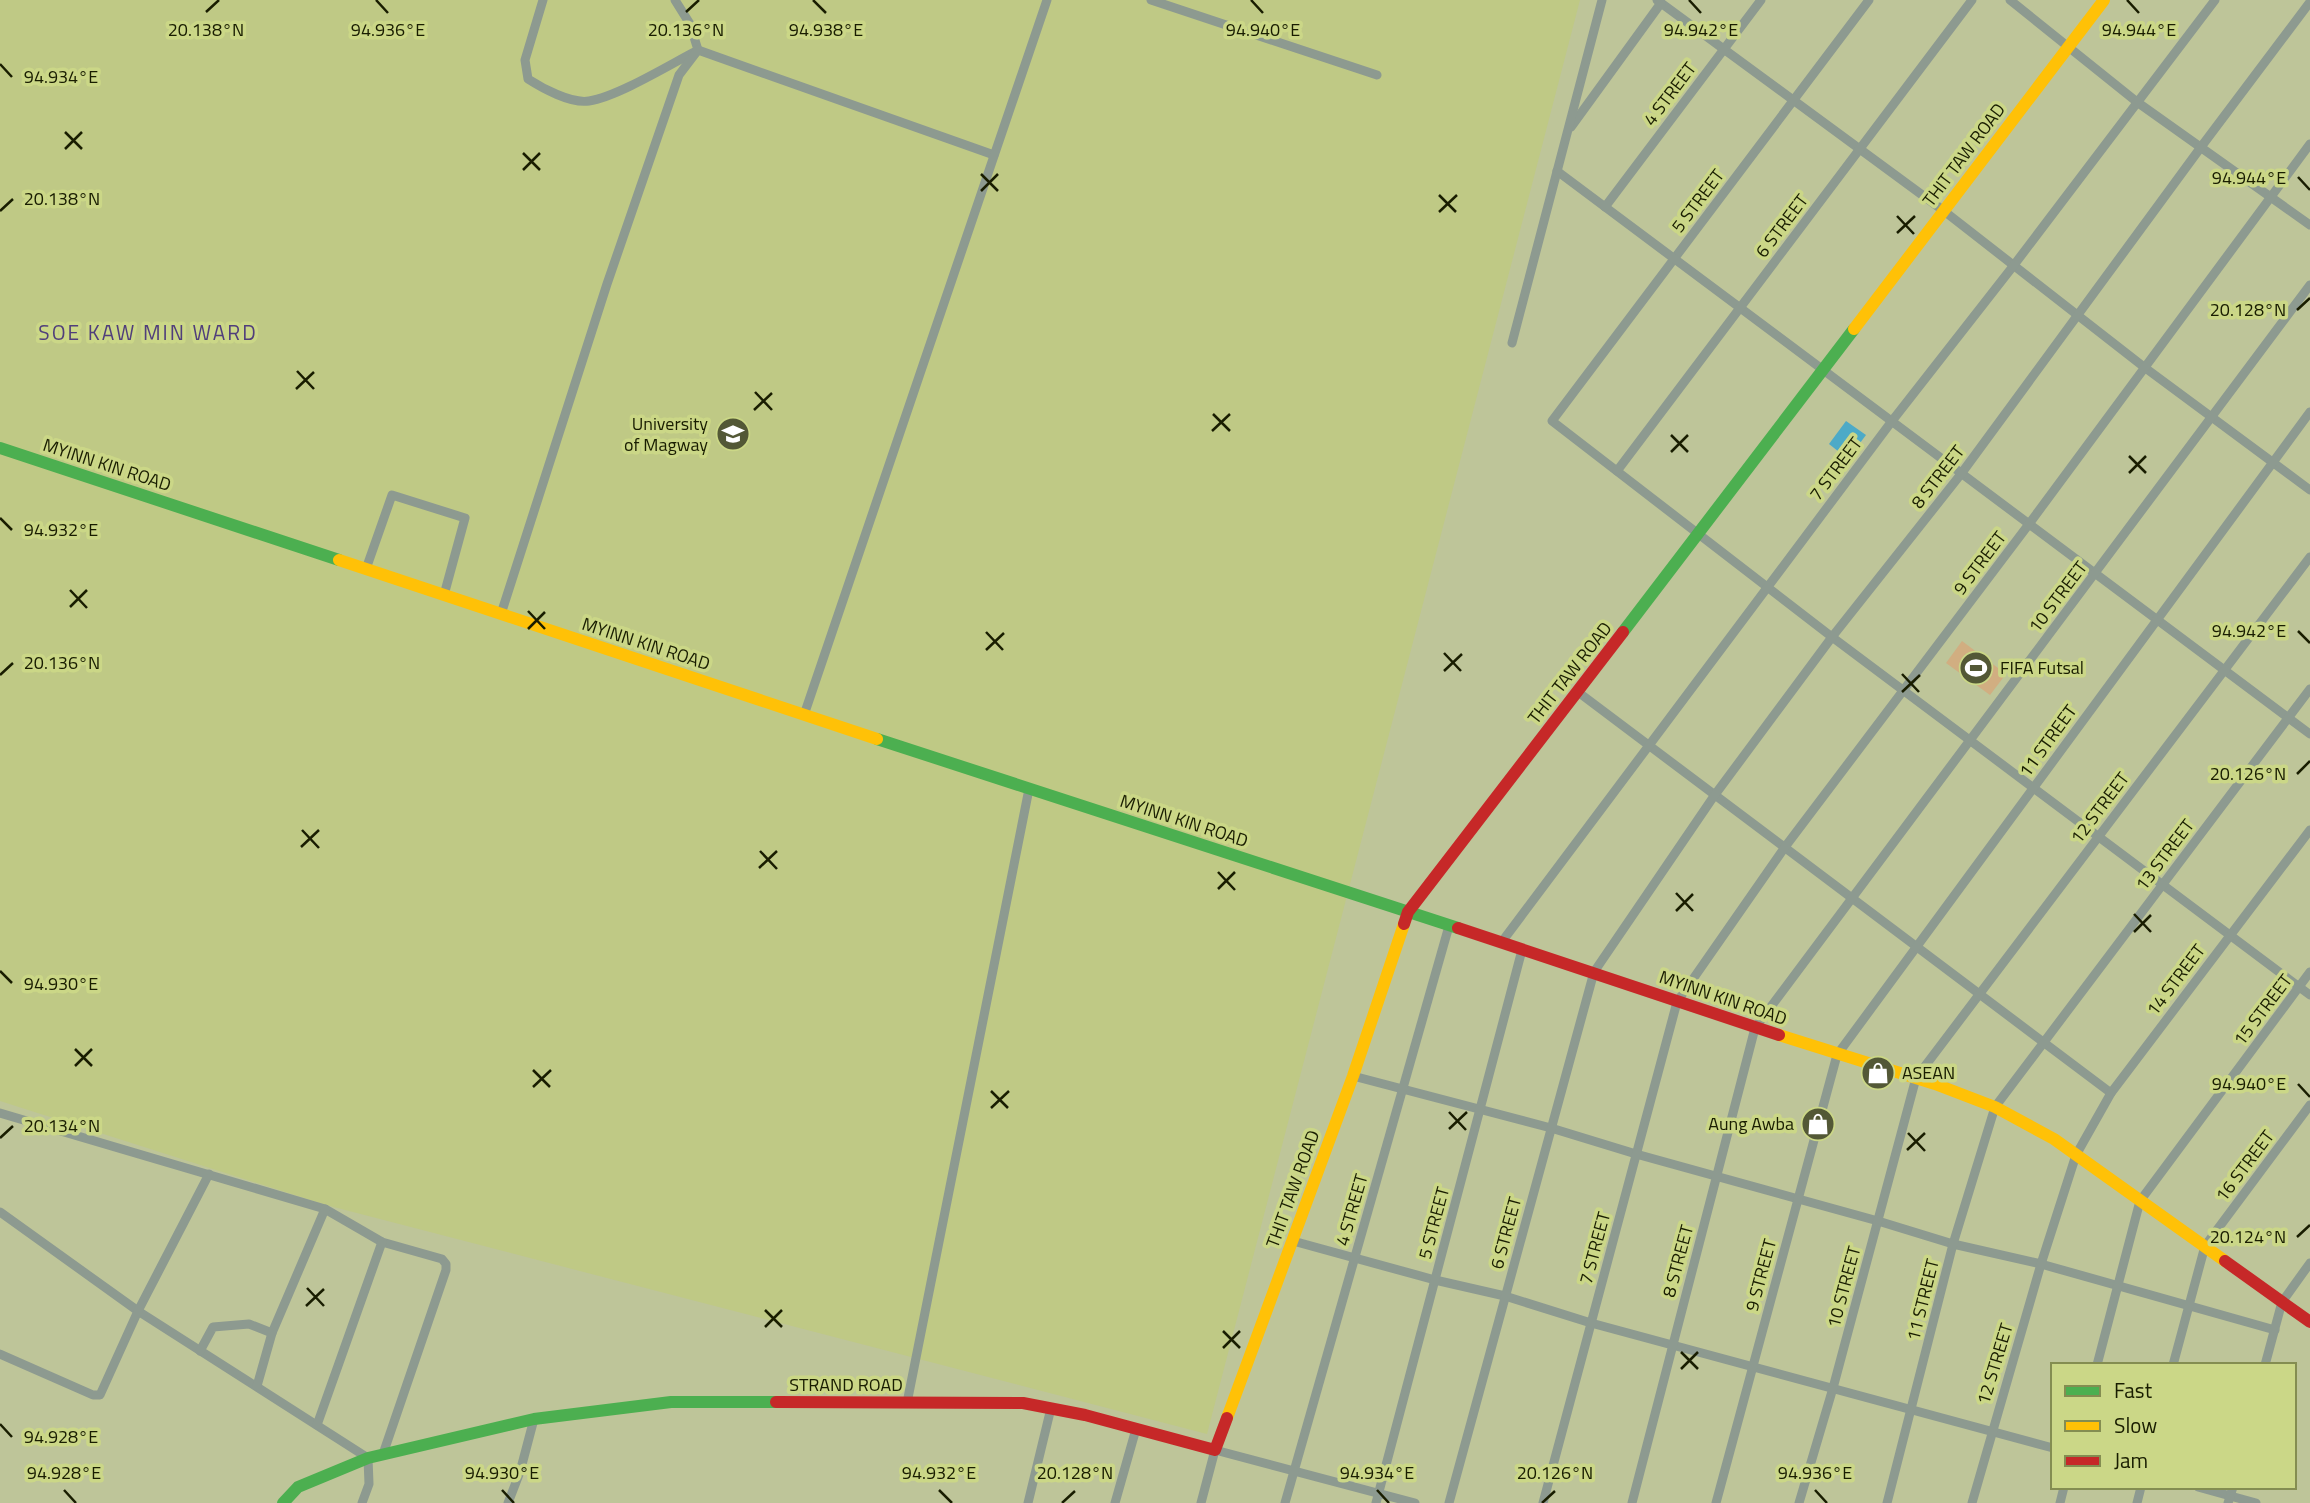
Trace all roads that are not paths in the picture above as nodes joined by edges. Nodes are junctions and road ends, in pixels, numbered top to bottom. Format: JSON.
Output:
{"nodes":[{"id":1,"x":543,"y":0,"type":"edge"},
{"id":2,"x":675,"y":0,"type":"edge"},
{"id":3,"x":1047,"y":0,"type":"edge"},
{"id":4,"x":1151,"y":0,"type":"edge"},
{"id":5,"x":1602,"y":0,"type":"edge"},
{"id":6,"x":1761,"y":0,"type":"edge"},
{"id":7,"x":1869,"y":0,"type":"edge"},
{"id":8,"x":1972,"y":0,"type":"edge"},
{"id":9,"x":2010,"y":0,"type":"edge"},
{"id":10,"x":2104,"y":0,"type":"edge"},
{"id":11,"x":2215,"y":0,"type":"edge"},
{"id":12,"x":1659,"y":2,"type":"edge"},
{"id":13,"x":2310,"y":2,"type":"edge"},
{"id":14,"x":2067,"y":48,"type":"junction"},
{"id":15,"x":1724,"y":49,"type":"junction"},
{"id":16,"x":698,"y":50,"type":"junction"},
{"id":17,"x":1377,"y":75,"type":"dead end"},
{"id":18,"x":1793,"y":100,"type":"junction"},
{"id":19,"x":2137,"y":103,"type":"junction"},
{"id":20,"x":1567,"y":131,"type":"junction"},
{"id":21,"x":2310,"y":144,"type":"edge"},
{"id":22,"x":2200,"y":147,"type":"junction"},
{"id":23,"x":1860,"y":149,"type":"junction"},
{"id":24,"x":994,"y":155,"type":"junction"},
{"id":25,"x":1557,"y":171,"type":"junction"},
{"id":26,"x":2271,"y":197,"type":"junction"},
{"id":27,"x":1605,"y":207,"type":"junction"},
{"id":28,"x":1944,"y":211,"type":"junction"},
{"id":29,"x":2310,"y":225,"type":"edge"},
{"id":30,"x":1674,"y":259,"type":"junction"},
{"id":31,"x":2014,"y":265,"type":"junction"},
{"id":32,"x":2310,"y":285,"type":"edge"},
{"id":33,"x":1740,"y":308,"type":"junction"},
{"id":34,"x":2077,"y":316,"type":"junction"},
{"id":35,"x":1512,"y":343,"type":"dead end"},
{"id":36,"x":2144,"y":367,"type":"junction"},
{"id":37,"x":1823,"y":370,"type":"junction"},
{"id":38,"x":2310,"y":412,"type":"edge"},
{"id":39,"x":2211,"y":418,"type":"junction"},
{"id":40,"x":1892,"y":421,"type":"junction"},
{"id":41,"x":0,"y":448,"type":"edge"},
{"id":42,"x":2273,"y":463,"type":"junction"},
{"id":43,"x":1617,"y":471,"type":"junction"},
{"id":44,"x":1961,"y":474,"type":"junction"},
{"id":45,"x":2310,"y":490,"type":"edge"},
{"id":46,"x":2029,"y":524,"type":"junction"},
{"id":47,"x":1699,"y":534,"type":"junction"},
{"id":48,"x":2310,"y":557,"type":"edge"},
{"id":49,"x":366,"y":569,"type":"junction"},
{"id":50,"x":2095,"y":573,"type":"junction"},
{"id":51,"x":1768,"y":587,"type":"junction"},
{"id":52,"x":444,"y":595,"type":"junction"},
{"id":53,"x":501,"y":614,"type":"junction"},
{"id":54,"x":2157,"y":620,"type":"junction"},
{"id":55,"x":1832,"y":637,"type":"junction"},
{"id":56,"x":2225,"y":670,"type":"junction"},
{"id":57,"x":2310,"y":689,"type":"edge"},
{"id":58,"x":1904,"y":690,"type":"junction"},
{"id":59,"x":1578,"y":692,"type":"junction"},
{"id":60,"x":804,"y":715,"type":"junction"},
{"id":61,"x":2288,"y":718,"type":"junction"},
{"id":62,"x":2310,"y":734,"type":"edge"},
{"id":63,"x":1970,"y":740,"type":"junction"},
{"id":64,"x":1650,"y":746,"type":"junction"},
{"id":65,"x":2034,"y":788,"type":"junction"},
{"id":66,"x":1029,"y":789,"type":"junction"},
{"id":67,"x":1714,"y":796,"type":"junction"},
{"id":68,"x":2310,"y":830,"type":"edge"},
{"id":69,"x":2099,"y":836,"type":"junction"},
{"id":70,"x":1784,"y":847,"type":"junction"},
{"id":71,"x":2163,"y":884,"type":"junction"},
{"id":72,"x":1852,"y":898,"type":"junction"},
{"id":73,"x":1408,"y":912,"type":"junction"},
{"id":74,"x":1450,"y":926,"type":"junction"},
{"id":75,"x":2230,"y":935,"type":"junction"},
{"id":76,"x":1501,"y":943,"type":"junction"},
{"id":77,"x":1916,"y":947,"type":"junction"},
{"id":78,"x":1522,"y":950,"type":"junction"},
{"id":79,"x":1594,"y":972,"type":"junction"},
{"id":80,"x":2310,"y":972,"type":"edge"},
{"id":81,"x":2299,"y":987,"type":"junction"},
{"id":82,"x":1979,"y":994,"type":"junction"},
{"id":83,"x":2310,"y":995,"type":"edge"},
{"id":84,"x":1677,"y":1002,"type":"junction"},
{"id":85,"x":1755,"y":1028,"type":"junction"},
{"id":86,"x":2043,"y":1042,"type":"junction"},
{"id":87,"x":1837,"y":1055,"type":"junction"},
{"id":88,"x":1353,"y":1076,"type":"junction"},
{"id":89,"x":1916,"y":1078,"type":"junction"},
{"id":90,"x":1403,"y":1090,"type":"junction"},
{"id":91,"x":2111,"y":1093,"type":"junction"},
{"id":92,"x":2310,"y":1105,"type":"edge"},
{"id":93,"x":1995,"y":1107,"type":"junction"},
{"id":94,"x":1480,"y":1111,"type":"junction"},
{"id":95,"x":0,"y":1113,"type":"edge"},
{"id":96,"x":1551,"y":1128,"type":"junction"},
{"id":97,"x":1636,"y":1154,"type":"junction"},
{"id":98,"x":2076,"y":1155,"type":"junction"},
{"id":99,"x":209,"y":1174,"type":"junction"},
{"id":100,"x":1716,"y":1176,"type":"junction"},
{"id":101,"x":1798,"y":1199,"type":"junction"},
{"id":102,"x":2140,"y":1201,"type":"junction"},
{"id":103,"x":325,"y":1209,"type":"junction"},
{"id":104,"x":0,"y":1212,"type":"edge"},
{"id":105,"x":1878,"y":1221,"type":"junction"},
{"id":106,"x":1293,"y":1241,"type":"junction"},
{"id":107,"x":382,"y":1242,"type":"junction"},
{"id":108,"x":1952,"y":1244,"type":"junction"},
{"id":109,"x":2205,"y":1246,"type":"junction"},
{"id":110,"x":1354,"y":1258,"type":"junction"},
{"id":111,"x":2041,"y":1264,"type":"junction"},
{"id":112,"x":2310,"y":1264,"type":"edge"},
{"id":113,"x":1435,"y":1280,"type":"junction"},
{"id":114,"x":2117,"y":1287,"type":"junction"},
{"id":115,"x":1505,"y":1296,"type":"junction"},
{"id":116,"x":2282,"y":1302,"type":"junction"},
{"id":117,"x":2189,"y":1307,"type":"junction"},
{"id":118,"x":138,"y":1311,"type":"junction"},
{"id":119,"x":2310,"y":1322,"type":"edge"},
{"id":120,"x":1591,"y":1323,"type":"junction"},
{"id":121,"x":2274,"y":1330,"type":"junction"},
{"id":122,"x":272,"y":1333,"type":"junction"},
{"id":123,"x":1673,"y":1345,"type":"junction"},
{"id":124,"x":200,"y":1351,"type":"junction"},
{"id":125,"x":0,"y":1354,"type":"edge"},
{"id":126,"x":2098,"y":1363,"type":"edge"},
{"id":127,"x":2175,"y":1363,"type":"edge"},
{"id":128,"x":2266,"y":1363,"type":"edge"},
{"id":129,"x":1753,"y":1366,"type":"junction"},
{"id":130,"x":257,"y":1386,"type":"junction"},
{"id":131,"x":1833,"y":1388,"type":"junction"},
{"id":132,"x":907,"y":1403,"type":"junction"},
{"id":133,"x":1051,"y":1408,"type":"junction"},
{"id":134,"x":1912,"y":1410,"type":"junction"},
{"id":135,"x":534,"y":1419,"type":"junction"},
{"id":136,"x":317,"y":1425,"type":"junction"},
{"id":137,"x":1136,"y":1429,"type":"junction"},
{"id":138,"x":1992,"y":1431,"type":"junction"},
{"id":139,"x":2051,"y":1447,"type":"edge"},
{"id":140,"x":1214,"y":1450,"type":"junction"},
{"id":141,"x":383,"y":1454,"type":"junction"},
{"id":142,"x":368,"y":1458,"type":"junction"},
{"id":143,"x":1294,"y":1471,"type":"junction"},
{"id":144,"x":2205,"y":1489,"type":"edge"},
{"id":145,"x":2230,"y":1495,"type":"edge"},
{"id":146,"x":1377,"y":1499,"type":"edge"},
{"id":147,"x":283,"y":1503,"type":"edge"},
{"id":148,"x":362,"y":1503,"type":"edge"},
{"id":149,"x":508,"y":1503,"type":"edge"},
{"id":150,"x":1028,"y":1503,"type":"edge"},
{"id":151,"x":1115,"y":1503,"type":"edge"},
{"id":152,"x":1201,"y":1503,"type":"edge"},
{"id":153,"x":1285,"y":1503,"type":"edge"},
{"id":154,"x":1415,"y":1503,"type":"edge"},
{"id":155,"x":1449,"y":1503,"type":"edge"},
{"id":156,"x":1544,"y":1503,"type":"edge"},
{"id":157,"x":1632,"y":1503,"type":"edge"},
{"id":158,"x":1716,"y":1503,"type":"edge"},
{"id":159,"x":1800,"y":1503,"type":"edge"},
{"id":160,"x":1887,"y":1503,"type":"edge"},
{"id":161,"x":1972,"y":1503,"type":"edge"},
{"id":162,"x":2256,"y":1503,"type":"edge"}],
"edges":[{"from":1,"to":16,"type":"street"},
{"from":2,"to":16,"type":"street"},
{"from":3,"to":24,"type":"street"},
{"from":4,"to":17,"type":"street"},
{"from":5,"to":20,"type":"street"},
{"from":6,"to":15,"type":"street","name":"4 STREET"},
{"from":7,"to":18,"type":"street","name":"5 STREET"},
{"from":8,"to":23,"type":"street","name":"6 STREET"},
{"from":9,"to":14,"type":"street"},
{"from":10,"to":14,"type":"street","name":"THIT TAW ROAD"},
{"from":11,"to":19,"type":"street","name":"7 STREET"},
{"from":12,"to":15,"type":"street"},
{"from":12,"to":20,"type":"street"},
{"from":13,"to":22,"type":"street","name":"8 STREET"},
{"from":14,"to":19,"type":"street"},
{"from":14,"to":28,"type":"street","name":"THIT TAW ROAD"},
{"from":15,"to":18,"type":"street"},
{"from":15,"to":27,"type":"street","name":"4 STREET"},
{"from":16,"to":24,"type":"street"},
{"from":16,"to":53,"type":"street"},
{"from":18,"to":23,"type":"street"},
{"from":18,"to":30,"type":"street","name":"5 STREET"},
{"from":19,"to":22,"type":"street"},
{"from":19,"to":31,"type":"street","name":"7 STREET"},
{"from":20,"to":25,"type":"street"},
{"from":21,"to":26,"type":"street","name":"9 STREET"},
{"from":22,"to":26,"type":"street"},
{"from":22,"to":34,"type":"street","name":"8 STREET"},
{"from":23,"to":28,"type":"street"},
{"from":23,"to":33,"type":"street","name":"6 STREET"},
{"from":24,"to":60,"type":"street"},
{"from":25,"to":27,"type":"street"},
{"from":25,"to":35,"type":"street"},
{"from":26,"to":29,"type":"street"},
{"from":26,"to":36,"type":"street","name":"9 STREET"},
{"from":27,"to":30,"type":"street"},
{"from":28,"to":31,"type":"street"},
{"from":28,"to":37,"type":"street","name":"THIT TAW ROAD"},
{"from":30,"to":33,"type":"street"},
{"from":30,"to":43,"type":"street","name":"5 STREET"},
{"from":31,"to":34,"type":"street"},
{"from":31,"to":40,"type":"street","name":"7 STREET"},
{"from":32,"to":39,"type":"street","name":"10 STREET"},
{"from":33,"to":37,"type":"street"},
{"from":33,"to":43,"type":"street","name":"6 STREET"},
{"from":34,"to":36,"type":"street"},
{"from":34,"to":44,"type":"street","name":"8 STREET"},
{"from":36,"to":39,"type":"street"},
{"from":36,"to":46,"type":"street","name":"9 STREET"},
{"from":37,"to":40,"type":"street"},
{"from":37,"to":47,"type":"street","name":"THIT TAW ROAD"},
{"from":38,"to":42,"type":"street","name":"11 STREET"},
{"from":39,"to":42,"type":"street"},
{"from":39,"to":50,"type":"street","name":"10 STREET"},
{"from":40,"to":44,"type":"street"},
{"from":40,"to":51,"type":"street","name":"7 STREET"},
{"from":41,"to":49,"type":"street","name":"MYINN KIN ROAD"},
{"from":42,"to":45,"type":"street"},
{"from":42,"to":54,"type":"street","name":"11 STREET"},
{"from":43,"to":47,"type":"street"},
{"from":44,"to":46,"type":"street"},
{"from":44,"to":55,"type":"street","name":"8 STREET"},
{"from":46,"to":50,"type":"street"},
{"from":46,"to":58,"type":"street","name":"9 STREET"},
{"from":47,"to":51,"type":"street"},
{"from":47,"to":59,"type":"street","name":"THIT TAW ROAD"},
{"from":48,"to":56,"type":"street","name":"12 STREET"},
{"from":49,"to":52,"type":"street","name":"MYINN KIN ROAD"},
{"from":49,"to":52,"type":"street"},
{"from":50,"to":54,"type":"street"},
{"from":50,"to":63,"type":"street","name":"10 STREET"},
{"from":51,"to":55,"type":"street"},
{"from":51,"to":64,"type":"street","name":"7 STREET"},
{"from":52,"to":53,"type":"street","name":"MYINN KIN ROAD"},
{"from":53,"to":60,"type":"street","name":"MYINN KIN ROAD"},
{"from":54,"to":56,"type":"street"},
{"from":54,"to":65,"type":"street","name":"11 STREET"},
{"from":55,"to":58,"type":"street"},
{"from":55,"to":67,"type":"street","name":"8 STREET"},
{"from":56,"to":61,"type":"street"},
{"from":56,"to":69,"type":"street","name":"12 STREET"},
{"from":57,"to":61,"type":"street","name":"13 STREET"},
{"from":58,"to":63,"type":"street"},
{"from":58,"to":70,"type":"street","name":"9 STREET"},
{"from":59,"to":64,"type":"street"},
{"from":59,"to":73,"type":"street","name":"THIT TAW ROAD"},
{"from":60,"to":66,"type":"street","name":"MYINN KIN ROAD"},
{"from":61,"to":62,"type":"street"},
{"from":61,"to":71,"type":"street","name":"13 STREET"},
{"from":63,"to":65,"type":"street"},
{"from":63,"to":72,"type":"street","name":"10 STREET"},
{"from":64,"to":67,"type":"street"},
{"from":64,"to":76,"type":"street","name":"7 STREET"},
{"from":65,"to":69,"type":"street"},
{"from":65,"to":77,"type":"street","name":"11 STREET"},
{"from":66,"to":73,"type":"street","name":"MYINN KIN ROAD"},
{"from":66,"to":132,"type":"street"},
{"from":67,"to":70,"type":"street"},
{"from":67,"to":79,"type":"street","name":"8 STREET"},
{"from":68,"to":75,"type":"street","name":"14 STREET"},
{"from":69,"to":71,"type":"street"},
{"from":69,"to":82,"type":"street","name":"12 STREET"},
{"from":70,"to":72,"type":"street"},
{"from":70,"to":84,"type":"street","name":"9 STREET"},
{"from":71,"to":75,"type":"street"},
{"from":71,"to":86,"type":"street","name":"13 STREET"},
{"from":72,"to":77,"type":"street"},
{"from":72,"to":85,"type":"street","name":"10 STREET"},
{"from":73,"to":74,"type":"street","name":"MYINN KIN ROAD"},
{"from":73,"to":88,"type":"street","name":"THIT TAW ROAD"},
{"from":74,"to":76,"type":"street","name":"MYINN KIN ROAD"},
{"from":74,"to":90,"type":"street","name":"4 STREET"},
{"from":75,"to":81,"type":"street"},
{"from":75,"to":91,"type":"street","name":"14 STREET"},
{"from":76,"to":78,"type":"street"},
{"from":77,"to":82,"type":"street"},
{"from":77,"to":87,"type":"street","name":"11 STREET"},
{"from":78,"to":79,"type":"street","name":"MYINN KIN ROAD"},
{"from":78,"to":94,"type":"street","name":"5 STREET"},
{"from":79,"to":84,"type":"street","name":"MYINN KIN ROAD"},
{"from":79,"to":96,"type":"street","name":"6 STREET"},
{"from":80,"to":81,"type":"street","name":"15 STREET"},
{"from":81,"to":83,"type":"street"},
{"from":81,"to":102,"type":"street","name":"15 STREET"},
{"from":82,"to":86,"type":"street"},
{"from":82,"to":89,"type":"street","name":"12 STREET"},
{"from":84,"to":85,"type":"street","name":"MYINN KIN ROAD"},
{"from":84,"to":97,"type":"street","name":"7 STREET"},
{"from":85,"to":87,"type":"street","name":"MYINN KIN ROAD"},
{"from":85,"to":100,"type":"street","name":"8 STREET"},
{"from":86,"to":91,"type":"street"},
{"from":86,"to":93,"type":"street","name":"13 STREET"},
{"from":87,"to":89,"type":"street","name":"MYINN KIN ROAD"},
{"from":87,"to":101,"type":"street","name":"9 STREET"},
{"from":88,"to":90,"type":"street"},
{"from":88,"to":106,"type":"street","name":"THIT TAW ROAD"},
{"from":89,"to":93,"type":"street","name":"MYINN KIN ROAD"},
{"from":89,"to":105,"type":"street","name":"10 STREET"},
{"from":90,"to":94,"type":"street"},
{"from":90,"to":110,"type":"street","name":"4 STREET"},
{"from":91,"to":98,"type":"street","name":"14 STREET"},
{"from":92,"to":109,"type":"street","name":"16 STREET"},
{"from":93,"to":98,"type":"street","name":"MYINN KIN ROAD"},
{"from":93,"to":108,"type":"street","name":"11 STREET"},
{"from":94,"to":96,"type":"street"},
{"from":94,"to":113,"type":"street","name":"5 STREET"},
{"from":95,"to":99,"type":"street"},
{"from":96,"to":97,"type":"street"},
{"from":96,"to":115,"type":"street","name":"6 STREET"},
{"from":97,"to":100,"type":"street"},
{"from":97,"to":120,"type":"street","name":"7 STREET"},
{"from":98,"to":102,"type":"street","name":"MYINN KIN ROAD"},
{"from":98,"to":111,"type":"street","name":"12 STREET"},
{"from":99,"to":103,"type":"street"},
{"from":99,"to":118,"type":"street"},
{"from":100,"to":101,"type":"street"},
{"from":100,"to":123,"type":"street","name":"8 STREET"},
{"from":101,"to":105,"type":"street"},
{"from":101,"to":129,"type":"street","name":"9 STREET"},
{"from":102,"to":109,"type":"street","name":"MYINN KIN ROAD"},
{"from":102,"to":114,"type":"street"},
{"from":103,"to":107,"type":"street"},
{"from":103,"to":122,"type":"street"},
{"from":104,"to":118,"type":"street"},
{"from":105,"to":108,"type":"street"},
{"from":105,"to":131,"type":"street","name":"10 STREET"},
{"from":106,"to":110,"type":"street"},
{"from":106,"to":140,"type":"street","name":"THIT TAW ROAD"},
{"from":107,"to":136,"type":"street"},
{"from":107,"to":141,"type":"street"},
{"from":108,"to":111,"type":"street"},
{"from":108,"to":134,"type":"street","name":"11 STREET"},
{"from":109,"to":116,"type":"street","name":"MYINN KIN ROAD"},
{"from":109,"to":117,"type":"street"},
{"from":110,"to":113,"type":"street"},
{"from":110,"to":143,"type":"street","name":"4 STREET"},
{"from":111,"to":114,"type":"street"},
{"from":111,"to":138,"type":"street","name":"12 STREET"},
{"from":112,"to":116,"type":"street"},
{"from":113,"to":115,"type":"street"},
{"from":113,"to":146,"type":"street","name":"5 STREET"},
{"from":114,"to":117,"type":"street"},
{"from":114,"to":126,"type":"street"},
{"from":115,"to":120,"type":"street"},
{"from":115,"to":155,"type":"street","name":"6 STREET"},
{"from":116,"to":119,"type":"street","name":"MYINN KIN ROAD"},
{"from":116,"to":121,"type":"street"},
{"from":117,"to":121,"type":"street"},
{"from":117,"to":127,"type":"street"},
{"from":118,"to":124,"type":"street"},
{"from":118,"to":125,"type":"street"},
{"from":120,"to":123,"type":"street"},
{"from":120,"to":156,"type":"street","name":"7 STREET"},
{"from":121,"to":128,"type":"street"},
{"from":122,"to":124,"type":"street"},
{"from":122,"to":130,"type":"street"},
{"from":123,"to":129,"type":"street"},
{"from":123,"to":157,"type":"street","name":"8 STREET"},
{"from":124,"to":130,"type":"street"},
{"from":129,"to":131,"type":"street"},
{"from":129,"to":158,"type":"street","name":"9 STREET"},
{"from":130,"to":136,"type":"street"},
{"from":131,"to":134,"type":"street"},
{"from":131,"to":159,"type":"street","name":"10 STREET"},
{"from":132,"to":133,"type":"street","name":"STRAND ROAD"},
{"from":132,"to":135,"type":"street","name":"STRAND ROAD"},
{"from":133,"to":137,"type":"street","name":"STRAND ROAD"},
{"from":133,"to":150,"type":"street"},
{"from":134,"to":138,"type":"street"},
{"from":134,"to":160,"type":"street","name":"11 STREET"},
{"from":135,"to":141,"type":"street","name":"STRAND ROAD"},
{"from":135,"to":149,"type":"street"},
{"from":136,"to":142,"type":"street"},
{"from":137,"to":140,"type":"street","name":"STRAND ROAD"},
{"from":137,"to":151,"type":"street"},
{"from":138,"to":139,"type":"street"},
{"from":138,"to":161,"type":"street","name":"12 STREET"},
{"from":140,"to":143,"type":"street","name":"STRAND ROAD"},
{"from":140,"to":152,"type":"street"},
{"from":141,"to":142,"type":"street","name":"STRAND ROAD"},
{"from":142,"to":147,"type":"street","name":"STRAND ROAD"},
{"from":142,"to":148,"type":"street"},
{"from":143,"to":146,"type":"street","name":"STRAND ROAD"},
{"from":143,"to":153,"type":"street","name":"4 STREET"},
{"from":144,"to":145,"type":"street"},
{"from":145,"to":162,"type":"street"},
{"from":146,"to":154,"type":"street","name":"STRAND ROAD"}]}
